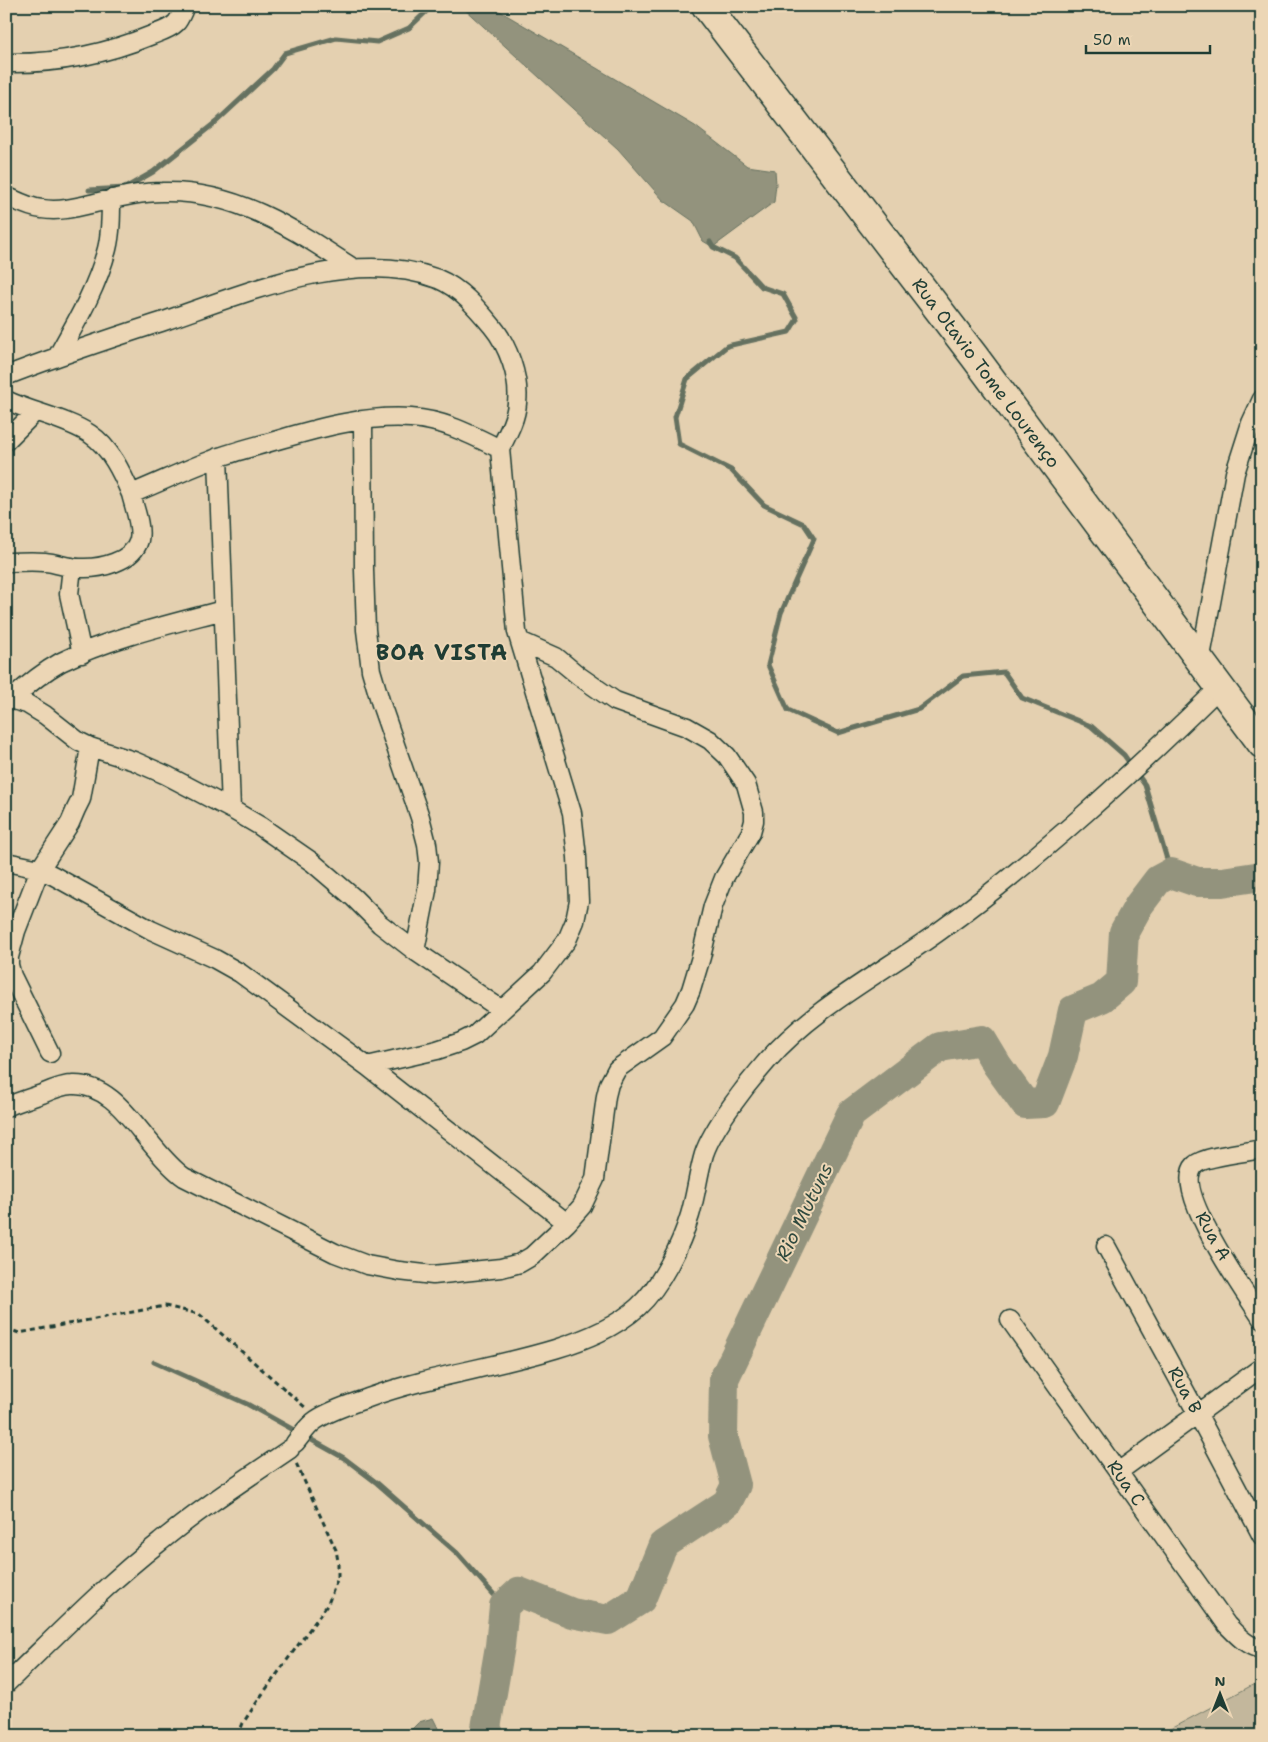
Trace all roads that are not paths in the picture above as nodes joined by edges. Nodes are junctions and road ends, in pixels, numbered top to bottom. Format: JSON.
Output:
{"nodes":[{"id":1,"x":185,"y":6,"type":"edge"},
{"id":2,"x":706,"y":6,"type":"edge"},
{"id":3,"x":6,"y":64,"type":"edge"},
{"id":4,"x":6,"y":196,"type":"edge"},
{"id":5,"x":111,"y":199,"type":"junction"},
{"id":6,"x":354,"y":268,"type":"junction"},
{"id":7,"x":58,"y":355,"type":"junction"},
{"id":8,"x":6,"y":376,"type":"edge"},
{"id":9,"x":1262,"y":398,"type":"edge"},
{"id":10,"x":6,"y":400,"type":"edge"},
{"id":11,"x":35,"y":412,"type":"junction"},
{"id":12,"x":363,"y":421,"type":"junction"},
{"id":13,"x":6,"y":441,"type":"edge"},
{"id":14,"x":500,"y":449,"type":"junction"},
{"id":15,"x":218,"y":458,"type":"junction"},
{"id":16,"x":131,"y":494,"type":"junction"},
{"id":17,"x":6,"y":562,"type":"edge"},
{"id":18,"x":72,"y":568,"type":"junction"},
{"id":19,"x":223,"y":610,"type":"junction"},
{"id":20,"x":520,"y":641,"type":"junction"},
{"id":21,"x":82,"y":654,"type":"junction"},
{"id":22,"x":1200,"y":662,"type":"junction"},
{"id":23,"x":1219,"y":688,"type":"junction"},
{"id":24,"x":9,"y":698,"type":"edge"},
{"id":25,"x":1262,"y":744,"type":"edge"},
{"id":26,"x":90,"y":747,"type":"junction"},
{"id":27,"x":231,"y":809,"type":"junction"},
{"id":28,"x":6,"y":862,"type":"edge"},
{"id":29,"x":40,"y":869,"type":"junction"},
{"id":30,"x":415,"y":951,"type":"junction"},
{"id":31,"x":502,"y":1010,"type":"junction"},
{"id":32,"x":50,"y":1053,"type":"dead end"},
{"id":33,"x":367,"y":1066,"type":"junction"},
{"id":34,"x":6,"y":1107,"type":"edge"},
{"id":35,"x":1262,"y":1149,"type":"edge"},
{"id":36,"x":567,"y":1223,"type":"junction"},
{"id":37,"x":1106,"y":1246,"type":"dead end"},
{"id":38,"x":1262,"y":1319,"type":"edge"},
{"id":39,"x":1010,"y":1320,"type":"dead end"},
{"id":40,"x":1262,"y":1367,"type":"edge"},
{"id":41,"x":1197,"y":1414,"type":"junction"},
{"id":42,"x":1118,"y":1472,"type":"junction"},
{"id":43,"x":1262,"y":1536,"type":"edge"},
{"id":44,"x":1262,"y":1649,"type":"edge"},
{"id":45,"x":6,"y":1684,"type":"edge"}],
"edges":[{"from":1,"to":3,"type":"street"},
{"from":2,"to":22,"type":"main road","name":"Rua Otavio Tome Lourenço"},
{"from":4,"to":5,"type":"street"},
{"from":5,"to":6,"type":"street"},
{"from":5,"to":7,"type":"street"},
{"from":6,"to":7,"type":"street"},
{"from":6,"to":14,"type":"street"},
{"from":7,"to":8,"type":"street"},
{"from":9,"to":22,"type":"street"},
{"from":10,"to":11,"type":"street"},
{"from":11,"to":13,"type":"street"},
{"from":11,"to":16,"type":"street"},
{"from":12,"to":14,"type":"street"},
{"from":12,"to":15,"type":"street"},
{"from":12,"to":30,"type":"street"},
{"from":14,"to":20,"type":"street"},
{"from":15,"to":16,"type":"street"},
{"from":15,"to":19,"type":"street"},
{"from":16,"to":18,"type":"street"},
{"from":17,"to":18,"type":"street"},
{"from":18,"to":21,"type":"street"},
{"from":19,"to":21,"type":"street"},
{"from":19,"to":27,"type":"street"},
{"from":20,"to":31,"type":"street"},
{"from":20,"to":36,"type":"street"},
{"from":21,"to":24,"type":"street"},
{"from":22,"to":23,"type":"main road","name":"Rua Otavio Tome Lourenço"},
{"from":23,"to":25,"type":"main road","name":"Rua Otavio Tome Lourenço"},
{"from":23,"to":45,"type":"street"},
{"from":24,"to":26,"type":"street"},
{"from":26,"to":27,"type":"street"},
{"from":26,"to":29,"type":"street"},
{"from":27,"to":30,"type":"street"},
{"from":28,"to":29,"type":"street"},
{"from":29,"to":32,"type":"street"},
{"from":29,"to":33,"type":"street"},
{"from":30,"to":31,"type":"street"},
{"from":31,"to":33,"type":"street"},
{"from":33,"to":36,"type":"street"},
{"from":34,"to":36,"type":"street"},
{"from":35,"to":38,"type":"street","name":"Rua A"},
{"from":37,"to":41,"type":"street","name":"Rua B"},
{"from":39,"to":42,"type":"street","name":"Rua C"},
{"from":40,"to":41,"type":"street"},
{"from":41,"to":42,"type":"street"},
{"from":41,"to":43,"type":"street","name":"Rua B"},
{"from":42,"to":44,"type":"street","name":"Rua C"}]}
